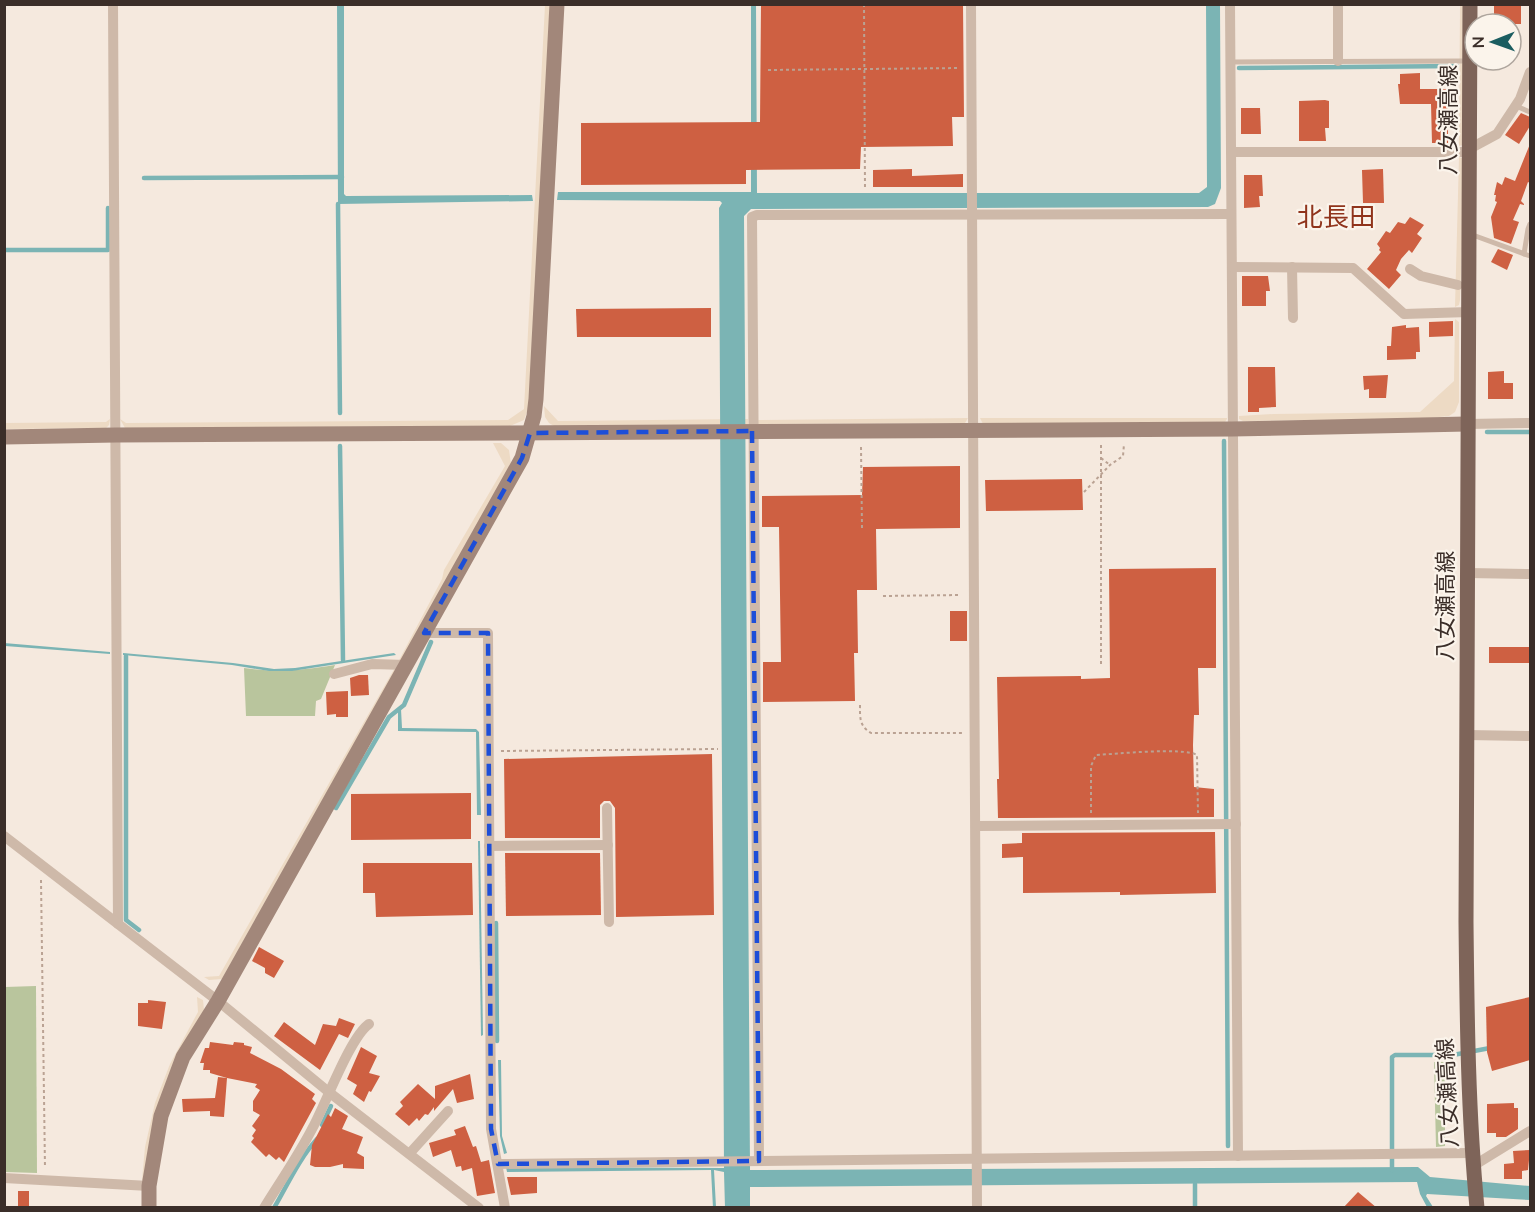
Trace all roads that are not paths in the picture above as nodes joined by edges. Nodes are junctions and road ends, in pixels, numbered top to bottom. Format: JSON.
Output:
{"nodes":[{"id":1,"x":113,"y":4,"type":"edge"},
{"id":2,"x":557,"y":4,"type":"edge"},
{"id":3,"x":971,"y":4,"type":"edge"},
{"id":4,"x":1230,"y":4,"type":"edge"},
{"id":5,"x":1338,"y":4,"type":"edge"},
{"id":6,"x":1470,"y":4,"type":"edge"},
{"id":7,"x":1338,"y":61,"type":"junction"},
{"id":8,"x":1462,"y":61,"type":"dead end"},
{"id":9,"x":1231,"y":62,"type":"junction"},
{"id":10,"x":1530,"y":72,"type":"edge"},
{"id":11,"x":1516,"y":106,"type":"junction"},
{"id":12,"x":1530,"y":111,"type":"edge"},
{"id":13,"x":1471,"y":150,"type":"junction"},
{"id":14,"x":1231,"y":152,"type":"junction"},
{"id":15,"x":1232,"y":214,"type":"junction"},
{"id":16,"x":972,"y":216,"type":"junction"},
{"id":17,"x":1530,"y":224,"type":"edge"},
{"id":18,"x":1470,"y":234,"type":"junction"},
{"id":19,"x":1527,"y":255,"type":"edge"},
{"id":20,"x":1232,"y":267,"type":"junction"},
{"id":21,"x":1292,"y":267,"type":"junction"},
{"id":22,"x":1410,"y":268,"type":"dead end"},
{"id":23,"x":1458,"y":285,"type":"dead end"},
{"id":24,"x":1468,"y":312,"type":"junction"},
{"id":25,"x":1293,"y":318,"type":"dead end"},
{"id":26,"x":1530,"y":423,"type":"edge"},
{"id":27,"x":1467,"y":424,"type":"junction"},
{"id":28,"x":973,"y":429,"type":"junction"},
{"id":29,"x":1232,"y":429,"type":"junction"},
{"id":30,"x":750,"y":431,"type":"junction"},
{"id":31,"x":530,"y":432,"type":"junction"},
{"id":32,"x":116,"y":435,"type":"junction"},
{"id":33,"x":4,"y":437,"type":"edge"},
{"id":34,"x":1468,"y":573,"type":"junction"},
{"id":35,"x":1530,"y":574,"type":"edge"},
{"id":36,"x":424,"y":633,"type":"junction"},
{"id":37,"x":406,"y":665,"type":"junction"},
{"id":38,"x":334,"y":674,"type":"dead end"},
{"id":39,"x":1467,"y":735,"type":"junction"},
{"id":40,"x":1530,"y":736,"type":"edge"},
{"id":41,"x":607,"y":808,"type":"dead end"},
{"id":42,"x":1236,"y":824,"type":"junction"},
{"id":43,"x":976,"y":826,"type":"junction"},
{"id":44,"x":4,"y":836,"type":"edge"},
{"id":45,"x":608,"y":845,"type":"junction"},
{"id":46,"x":489,"y":846,"type":"junction"},
{"id":47,"x":609,"y":922,"type":"dead end"},
{"id":48,"x":118,"y":924,"type":"junction"},
{"id":49,"x":218,"y":1000,"type":"junction"},
{"id":50,"x":369,"y":1024,"type":"dead end"},
{"id":51,"x":330,"y":1093,"type":"junction"},
{"id":52,"x":448,"y":1111,"type":"dead end"},
{"id":53,"x":1530,"y":1131,"type":"edge"},
{"id":54,"x":410,"y":1153,"type":"junction"},
{"id":55,"x":1238,"y":1156,"type":"junction"},
{"id":56,"x":977,"y":1159,"type":"junction"},
{"id":57,"x":1473,"y":1160,"type":"junction"},
{"id":58,"x":759,"y":1161,"type":"junction"},
{"id":59,"x":498,"y":1164,"type":"junction"},
{"id":60,"x":4,"y":1178,"type":"edge"},
{"id":61,"x":149,"y":1186,"type":"junction"},
{"id":62,"x":149,"y":1208,"type":"edge"},
{"id":63,"x":264,"y":1208,"type":"edge"},
{"id":64,"x":479,"y":1208,"type":"edge"},
{"id":65,"x":505,"y":1208,"type":"edge"},
{"id":66,"x":978,"y":1208,"type":"edge"},
{"id":67,"x":1477,"y":1208,"type":"edge"}],
"edges":[{"from":1,"to":32,"type":"street"},
{"from":2,"to":31,"type":"street"},
{"from":3,"to":16,"type":"street"},
{"from":4,"to":9,"type":"street"},
{"from":5,"to":7,"type":"street"},
{"from":6,"to":13,"type":"main road","name":"八女瀬高線"},
{"from":7,"to":8,"type":"lane"},
{"from":7,"to":9,"type":"lane"},
{"from":9,"to":14,"type":"street"},
{"from":10,"to":11,"type":"street"},
{"from":11,"to":12,"type":"lane"},
{"from":11,"to":13,"type":"street"},
{"from":13,"to":14,"type":"street"},
{"from":13,"to":18,"type":"main road","name":"八女瀬高線"},
{"from":14,"to":15,"type":"street"},
{"from":15,"to":16,"type":"street"},
{"from":15,"to":20,"type":"street"},
{"from":16,"to":28,"type":"street"},
{"from":16,"to":30,"type":"street"},
{"from":17,"to":19,"type":"lane"},
{"from":18,"to":19,"type":"lane"},
{"from":18,"to":24,"type":"main road","name":"八女瀬高線"},
{"from":20,"to":21,"type":"street"},
{"from":20,"to":29,"type":"street"},
{"from":21,"to":24,"type":"street"},
{"from":21,"to":25,"type":"street"},
{"from":22,"to":23,"type":"street"},
{"from":24,"to":27,"type":"main road","name":"八女瀬高線"},
{"from":26,"to":27,"type":"street"},
{"from":27,"to":29,"type":"street"},
{"from":27,"to":34,"type":"main road","name":"八女瀬高線"},
{"from":28,"to":29,"type":"street"},
{"from":28,"to":30,"type":"street"},
{"from":28,"to":43,"type":"street"},
{"from":29,"to":42,"type":"street"},
{"from":30,"to":31,"type":"street"},
{"from":30,"to":58,"type":"street"},
{"from":31,"to":32,"type":"street"},
{"from":31,"to":36,"type":"street"},
{"from":32,"to":33,"type":"street"},
{"from":32,"to":48,"type":"street"},
{"from":34,"to":35,"type":"street"},
{"from":34,"to":39,"type":"main road","name":"八女瀬高線"},
{"from":36,"to":37,"type":"street"},
{"from":36,"to":46,"type":"street"},
{"from":37,"to":38,"type":"street"},
{"from":37,"to":49,"type":"street"},
{"from":39,"to":40,"type":"street"},
{"from":39,"to":57,"type":"main road","name":"八女瀬高線"},
{"from":41,"to":45,"type":"street"},
{"from":42,"to":43,"type":"street"},
{"from":42,"to":55,"type":"street"},
{"from":43,"to":56,"type":"street"},
{"from":44,"to":48,"type":"street"},
{"from":45,"to":46,"type":"street"},
{"from":45,"to":47,"type":"street"},
{"from":46,"to":59,"type":"street"},
{"from":48,"to":49,"type":"street"},
{"from":49,"to":51,"type":"street"},
{"from":49,"to":61,"type":"street"},
{"from":50,"to":51,"type":"street"},
{"from":51,"to":54,"type":"street"},
{"from":51,"to":63,"type":"street"},
{"from":52,"to":54,"type":"street"},
{"from":53,"to":57,"type":"street"},
{"from":54,"to":64,"type":"street"},
{"from":55,"to":56,"type":"street"},
{"from":55,"to":57,"type":"street"},
{"from":56,"to":58,"type":"street"},
{"from":56,"to":66,"type":"street"},
{"from":57,"to":67,"type":"main road","name":"八女瀬高線"},
{"from":58,"to":59,"type":"street"},
{"from":59,"to":65,"type":"street"},
{"from":60,"to":61,"type":"street"},
{"from":61,"to":62,"type":"street"}]}
